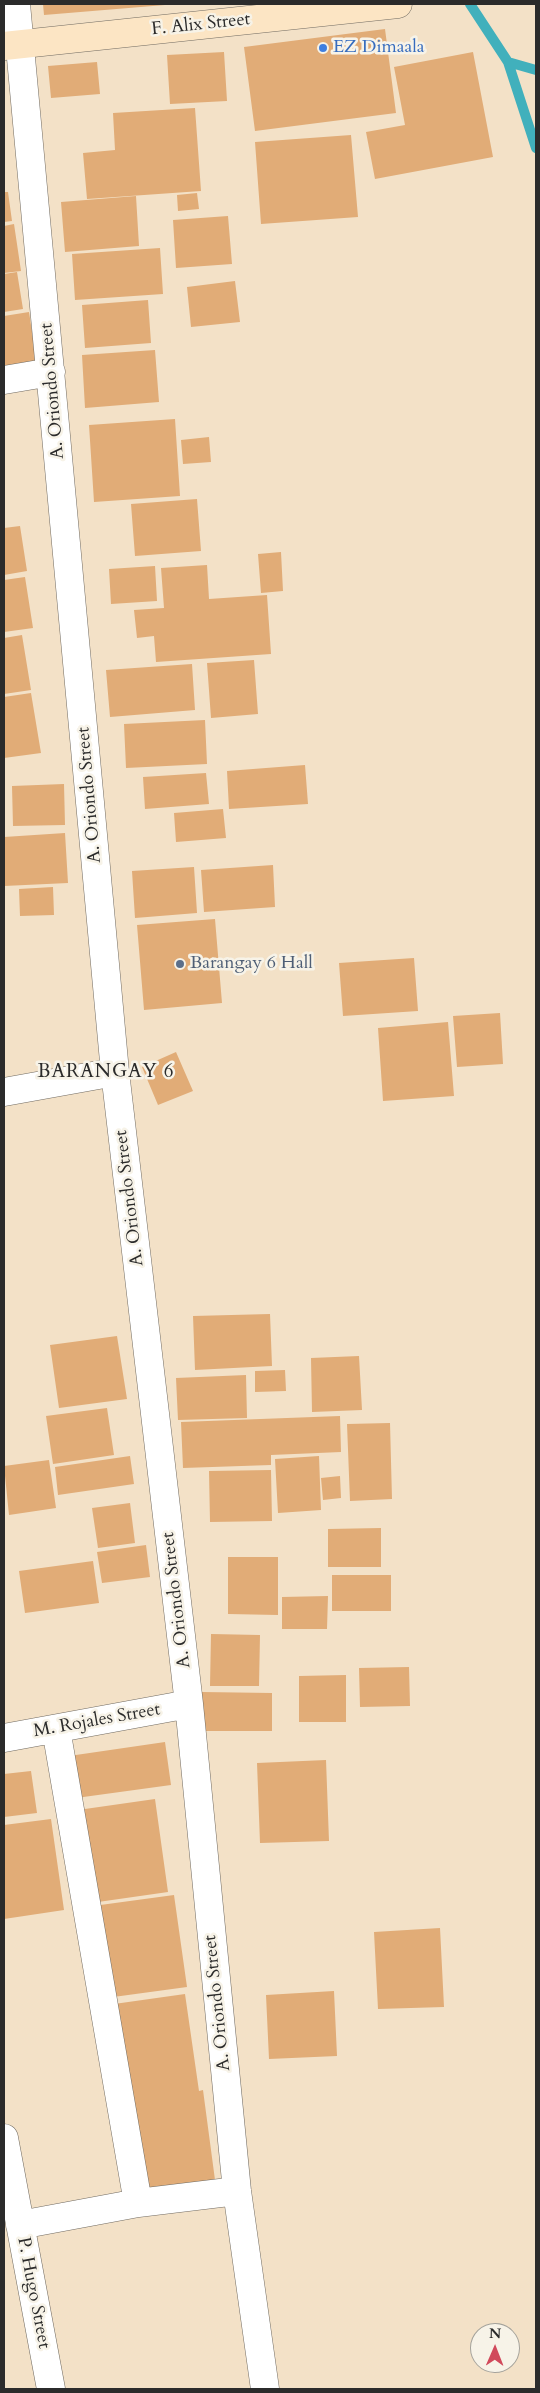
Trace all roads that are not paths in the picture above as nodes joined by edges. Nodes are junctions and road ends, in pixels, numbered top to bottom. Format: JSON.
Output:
{"nodes":[{"id":1,"x":16,"y":4,"type":"edge"},
{"id":2,"x":398,"y":4,"type":"edge"},
{"id":3,"x":12,"y":45,"type":"edge"},
{"id":4,"x":51,"y":372,"type":"junction"},
{"id":5,"x":4,"y":380,"type":"edge"},
{"id":6,"x":116,"y":1072,"type":"junction"},
{"id":7,"x":4,"y":1092,"type":"edge"},
{"id":8,"x":189,"y":1704,"type":"junction"},
{"id":9,"x":56,"y":1729,"type":"junction"},
{"id":10,"x":4,"y":1738,"type":"edge"},
{"id":11,"x":4,"y":2138,"type":"edge"},
{"id":12,"x":236,"y":2191,"type":"junction"},
{"id":13,"x":138,"y":2204,"type":"junction"},
{"id":14,"x":20,"y":2225,"type":"junction"},
{"id":15,"x":51,"y":2389,"type":"edge"},
{"id":16,"x":265,"y":2389,"type":"edge"}],
"edges":[{"from":1,"to":3,"type":"street","name":"A. Oriondo Street"},
{"from":2,"to":3,"type":"main road","name":"F. Alix Street"},
{"from":3,"to":4,"type":"street","name":"A. Oriondo Street"},
{"from":4,"to":5,"type":"street"},
{"from":4,"to":6,"type":"street","name":"A. Oriondo Street"},
{"from":6,"to":7,"type":"street"},
{"from":6,"to":8,"type":"street","name":"A. Oriondo Street"},
{"from":8,"to":9,"type":"street","name":"M. Rojales Street"},
{"from":8,"to":12,"type":"street","name":"A. Oriondo Street"},
{"from":9,"to":10,"type":"street","name":"M. Rojales Street"},
{"from":9,"to":13,"type":"street"},
{"from":11,"to":14,"type":"street","name":"P. Hugo Street"},
{"from":12,"to":13,"type":"street"},
{"from":12,"to":16,"type":"street","name":"A. Oriondo Street"},
{"from":13,"to":14,"type":"street"},
{"from":14,"to":15,"type":"street","name":"P. Hugo Street"}]}
